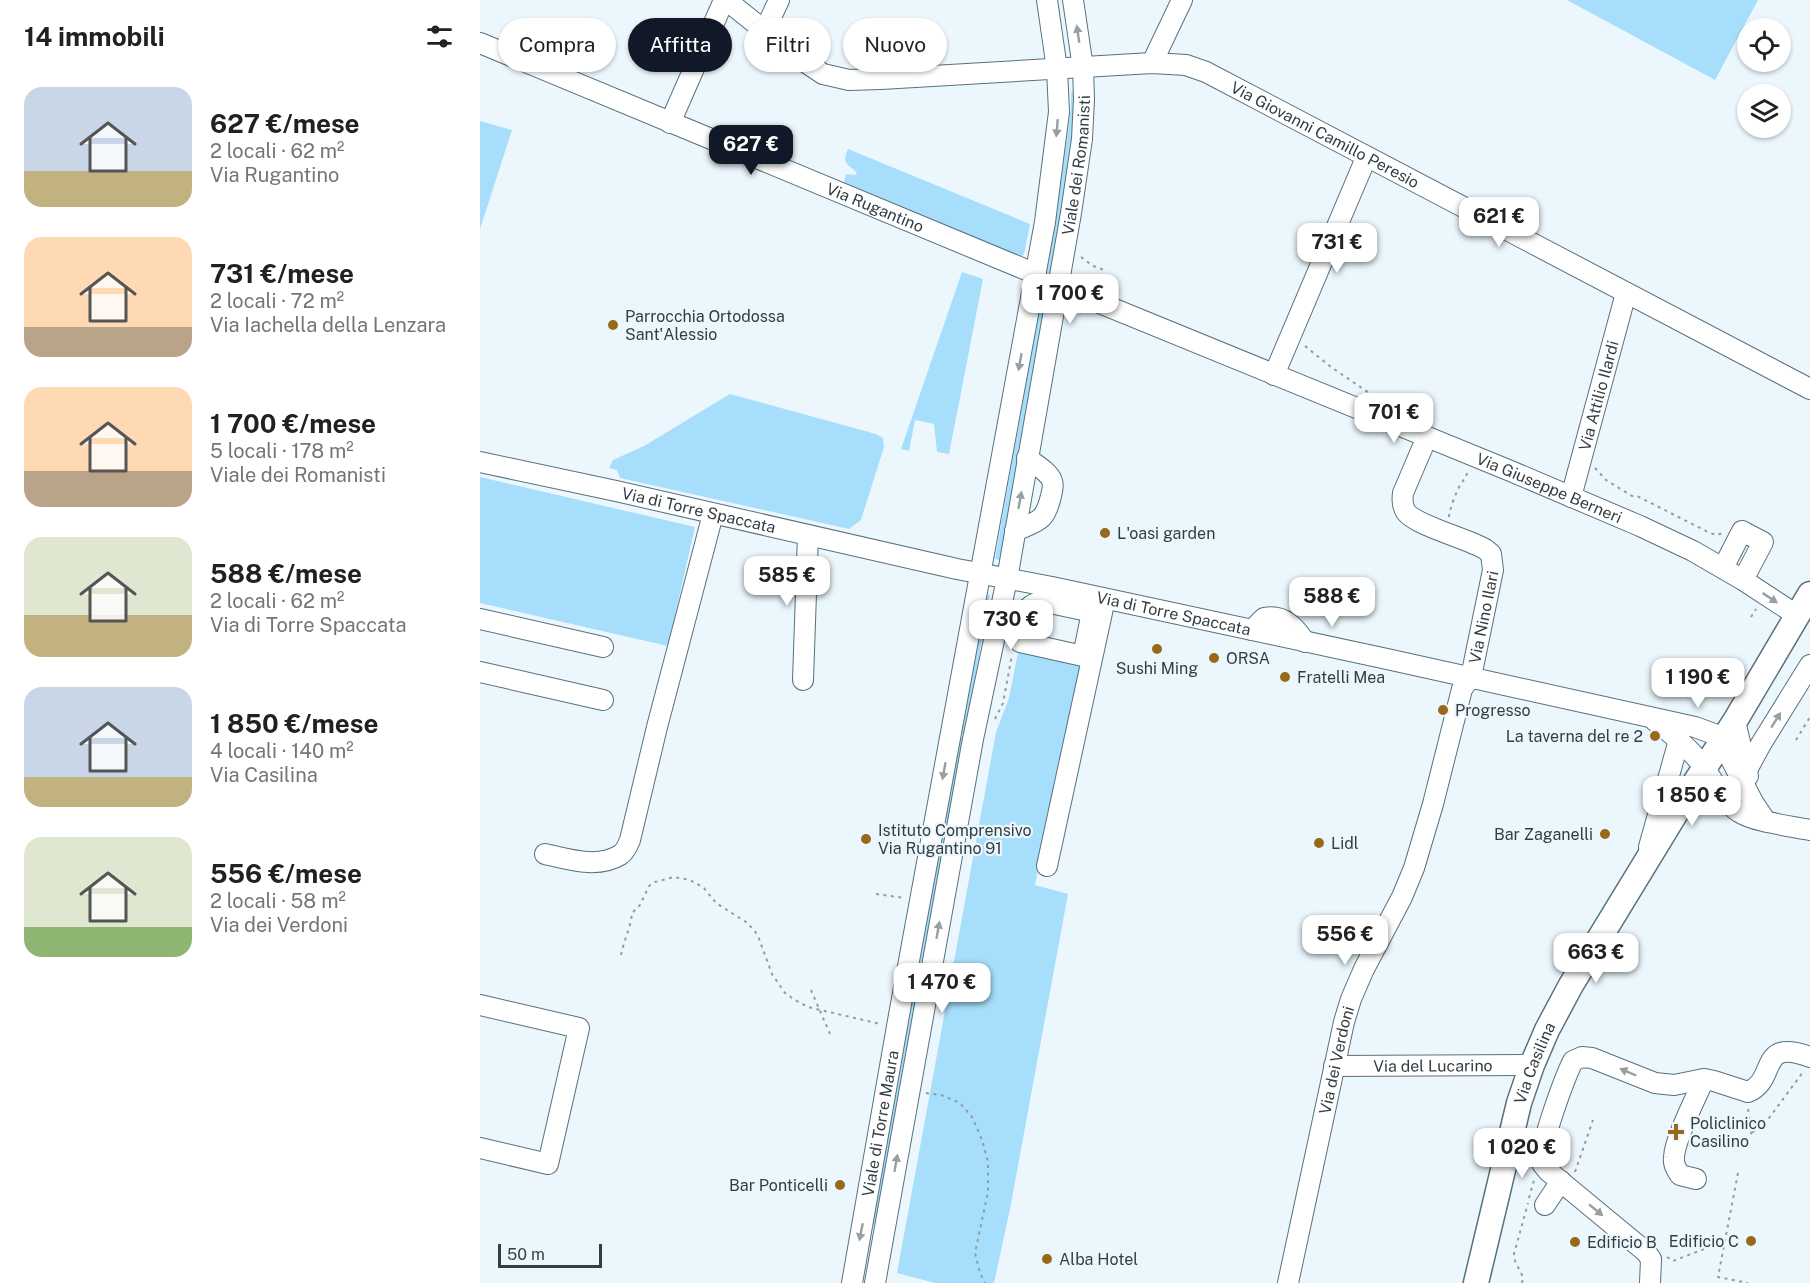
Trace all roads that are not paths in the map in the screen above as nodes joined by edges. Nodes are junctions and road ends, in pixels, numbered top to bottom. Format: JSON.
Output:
{"nodes":[{"id":1,"x":725,"y":0,"type":"edge"},
{"id":2,"x":779,"y":0,"type":"edge"},
{"id":3,"x":1047,"y":0,"type":"edge"},
{"id":4,"x":1073,"y":0,"type":"edge"},
{"id":5,"x":1182,"y":0,"type":"edge"},
{"id":6,"x":749,"y":18,"type":"edge"},
{"id":7,"x":771,"y":18,"type":"edge"},
{"id":8,"x":480,"y":43,"type":"edge"},
{"id":9,"x":1152,"y":63,"type":"junction"},
{"id":10,"x":1083,"y":68,"type":"junction"},
{"id":11,"x":1057,"y":69,"type":"junction"},
{"id":12,"x":820,"y":72,"type":"edge"},
{"id":13,"x":670,"y":123,"type":"junction"},
{"id":14,"x":1366,"y":158,"type":"junction"},
{"id":15,"x":1036,"y":274,"type":"junction"},
{"id":16,"x":1058,"y":286,"type":"junction"},
{"id":17,"x":1626,"y":293,"type":"junction"},
{"id":18,"x":1274,"y":375,"type":"junction"},
{"id":19,"x":1810,"y":389,"type":"edge"},
{"id":20,"x":1427,"y":437,"type":"junction"},
{"id":21,"x":1028,"y":458,"type":"junction"},
{"id":22,"x":480,"y":462,"type":"edge"},
{"id":23,"x":1571,"y":497,"type":"junction"},
{"id":24,"x":713,"y":514,"type":"junction"},
{"id":25,"x":1015,"y":531,"type":"junction"},
{"id":26,"x":808,"y":535,"type":"junction"},
{"id":27,"x":1723,"y":568,"type":"junction"},
{"id":28,"x":981,"y":574,"type":"junction"},
{"id":29,"x":1007,"y":579,"type":"junction"},
{"id":30,"x":1743,"y":580,"type":"junction"},
{"id":31,"x":1810,"y":594,"type":"edge"},
{"id":32,"x":1105,"y":599,"type":"junction"},
{"id":33,"x":1798,"y":616,"type":"junction"},
{"id":34,"x":480,"y":619,"type":"edge"},
{"id":35,"x":603,"y":647,"type":"dead end"},
{"id":36,"x":1810,"y":665,"type":"edge"},
{"id":37,"x":480,"y":672,"type":"edge"},
{"id":38,"x":1471,"y":677,"type":"junction"},
{"id":39,"x":803,"y":680,"type":"dead end"},
{"id":40,"x":603,"y":700,"type":"dead end"},
{"id":41,"x":1650,"y":717,"type":"junction"},
{"id":42,"x":1735,"y":721,"type":"junction"},
{"id":43,"x":1679,"y":740,"type":"junction"},
{"id":44,"x":1722,"y":742,"type":"junction"},
{"id":45,"x":1705,"y":768,"type":"junction"},
{"id":46,"x":1747,"y":771,"type":"junction"},
{"id":47,"x":1754,"y":802,"type":"junction"},
{"id":48,"x":1765,"y":820,"type":"junction"},
{"id":49,"x":1810,"y":830,"type":"edge"},
{"id":50,"x":545,"y":854,"type":"dead end"},
{"id":51,"x":1645,"y":864,"type":"junction"},
{"id":52,"x":1047,"y":866,"type":"dead end"},
{"id":53,"x":480,"y":1005,"type":"edge"},
{"id":54,"x":1806,"y":1064,"type":"edge"},
{"id":55,"x":1532,"y":1065,"type":"junction"},
{"id":56,"x":1334,"y":1066,"type":"junction"},
{"id":57,"x":1704,"y":1079,"type":"junction"},
{"id":58,"x":480,"y":1148,"type":"edge"},
{"id":59,"x":1696,"y":1179,"type":"dead end"},
{"id":60,"x":1567,"y":1181,"type":"junction"},
{"id":61,"x":1545,"y":1205,"type":"dead end"},
{"id":62,"x":879,"y":1282,"type":"edge"},
{"id":63,"x":852,"y":1283,"type":"edge"},
{"id":64,"x":1288,"y":1283,"type":"edge"},
{"id":65,"x":1476,"y":1283,"type":"edge"},
{"id":66,"x":1650,"y":1283,"type":"edge"}],
"edges":[{"from":1,"to":6,"type":"street","name":"Via Giovanni Camillo Peresio"},
{"from":1,"to":13,"type":"street"},
{"from":2,"to":7,"type":"street"},
{"from":3,"to":11,"type":"street","name":"Viale dei Romanisti"},
{"from":10,"to":4,"type":"street","name":"Viale dei Romanisti","one_way":true},
{"from":5,"to":9,"type":"street"},
{"from":8,"to":13,"type":"street","name":"Via Rugantino"},
{"from":9,"to":10,"type":"street","name":"Via Giovanni Camillo Peresio"},
{"from":9,"to":14,"type":"street","name":"Via Giovanni Camillo Peresio"},
{"from":10,"to":11,"type":"street","name":"Via Giovanni Camillo Peresio"},
{"from":10,"to":16,"type":"street","name":"Viale dei Romanisti"},
{"from":11,"to":12,"type":"street","name":"Via Giovanni Camillo Peresio"},
{"from":11,"to":15,"type":"street","name":"Viale dei Romanisti","one_way":true},
{"from":13,"to":15,"type":"street","name":"Via Rugantino"},
{"from":14,"to":17,"type":"street","name":"Via Giovanni Camillo Peresio"},
{"from":14,"to":18,"type":"street"},
{"from":15,"to":28,"type":"street","name":"Viale dei Romanisti","one_way":true},
{"from":16,"to":18,"type":"street","name":"Via Giuseppe Berneri"},
{"from":16,"to":21,"type":"street","name":"Viale dei Romanisti"},
{"from":17,"to":19,"type":"street","name":"Via Giovanni Camillo Peresio"},
{"from":17,"to":23,"type":"street","name":"Via Attilio Ilardi"},
{"from":18,"to":20,"type":"street","name":"Via Giuseppe Berneri"},
{"from":20,"to":23,"type":"street","name":"Via Giuseppe Berneri"},
{"from":20,"to":38,"type":"street","name":"Via Nino Ilari"},
{"from":25,"to":21,"type":"street","name":"Viale dei Romanisti","one_way":true},
{"from":21,"to":25,"type":"street"},
{"from":22,"to":24,"type":"street","name":"Via di Torre Spaccata"},
{"from":23,"to":27,"type":"street","name":"Via Giuseppe Berneri"},
{"from":24,"to":26,"type":"street","name":"Via di Torre Spaccata"},
{"from":24,"to":50,"type":"street"},
{"from":25,"to":29,"type":"street","name":"Viale dei Romanisti"},
{"from":26,"to":28,"type":"street","name":"Via di Torre Spaccata"},
{"from":26,"to":39,"type":"street"},
{"from":27,"to":30,"type":"street","name":"Via Giuseppe Berneri"},
{"from":27,"to":30,"type":"street"},
{"from":28,"to":29,"type":"street","name":"Via di Torre Spaccata"},
{"from":28,"to":63,"type":"street","name":"Viale di Torre Maura","one_way":true},
{"from":29,"to":32,"type":"street","name":"Via di Torre Spaccata"},
{"from":62,"to":29,"type":"street","name":"Viale di Torre Maura","one_way":true},
{"from":30,"to":33,"type":"street","name":"Via Giuseppe Berneri","one_way":true},
{"from":31,"to":33,"type":"main road","name":"Via Casilina"},
{"from":32,"to":38,"type":"street","name":"Via di Torre Spaccata"},
{"from":32,"to":52,"type":"street"},
{"from":33,"to":42,"type":"main road","name":"Via Casilina"},
{"from":34,"to":35,"type":"street"},
{"from":46,"to":36,"type":"street","one_way":true},
{"from":37,"to":40,"type":"street"},
{"from":38,"to":41,"type":"street","name":"Via di Torre Spaccata"},
{"from":38,"to":56,"type":"street","name":"Via dei Verdoni"},
{"from":41,"to":43,"type":"street"},
{"from":41,"to":44,"type":"street","name":"Via di Torre Spaccata"},
{"from":42,"to":44,"type":"main road","name":"Via Casilina"},
{"from":42,"to":46,"type":"street"},
{"from":43,"to":45,"type":"street"},
{"from":43,"to":51,"type":"street","name":"Via Casilina"},
{"from":44,"to":45,"type":"main road","name":"Via Casilina"},
{"from":44,"to":47,"type":"street"},
{"from":45,"to":48,"type":"street"},
{"from":45,"to":51,"type":"main road","name":"Via Casilina"},
{"from":46,"to":47,"type":"street"},
{"from":47,"to":48,"type":"street"},
{"from":48,"to":49,"type":"street"},
{"from":51,"to":55,"type":"main road","name":"Via Casilina"},
{"from":53,"to":58,"type":"street"},
{"from":54,"to":57,"type":"street"},
{"from":55,"to":56,"type":"street","name":"Via del Lucarino"},
{"from":55,"to":65,"type":"main road","name":"Via Casilina"},
{"from":56,"to":64,"type":"street","name":"Via dei Verdoni"},
{"from":57,"to":59,"type":"street"},
{"from":57,"to":60,"type":"street","one_way":true},
{"from":60,"to":61,"type":"street"},
{"from":60,"to":66,"type":"street","one_way":true}]}
